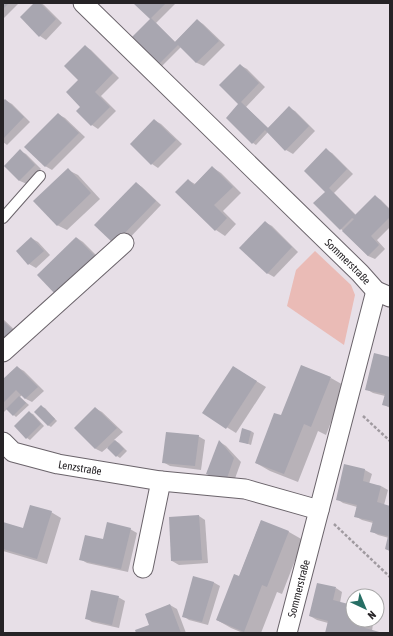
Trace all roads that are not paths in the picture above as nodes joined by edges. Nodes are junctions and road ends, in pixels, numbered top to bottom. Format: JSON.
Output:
{"nodes":[{"id":1,"x":83,"y":3,"type":"edge"},
{"id":2,"x":40,"y":176,"type":"dead end"},
{"id":3,"x":3,"y":218,"type":"edge"},
{"id":4,"x":124,"y":243,"type":"dead end"},
{"id":5,"x":383,"y":294,"type":"edge"},
{"id":6,"x":3,"y":352,"type":"edge"},
{"id":7,"x":3,"y":442,"type":"edge"},
{"id":8,"x":161,"y":481,"type":"junction"},
{"id":9,"x":319,"y":510,"type":"junction"},
{"id":10,"x":142,"y":568,"type":"dead end"},
{"id":11,"x":286,"y":633,"type":"edge"}],
"edges":[{"from":1,"to":5,"type":"street","name":"Sommerstraße"},
{"from":2,"to":3,"type":"lane"},
{"from":4,"to":6,"type":"street"},
{"from":5,"to":9,"type":"street","name":"Sommerstraße"},
{"from":7,"to":8,"type":"street","name":"Lenzstraße"},
{"from":8,"to":9,"type":"street","name":"Lenzstraße"},
{"from":8,"to":10,"type":"street"},
{"from":9,"to":11,"type":"street","name":"Sommerstraße"}]}
